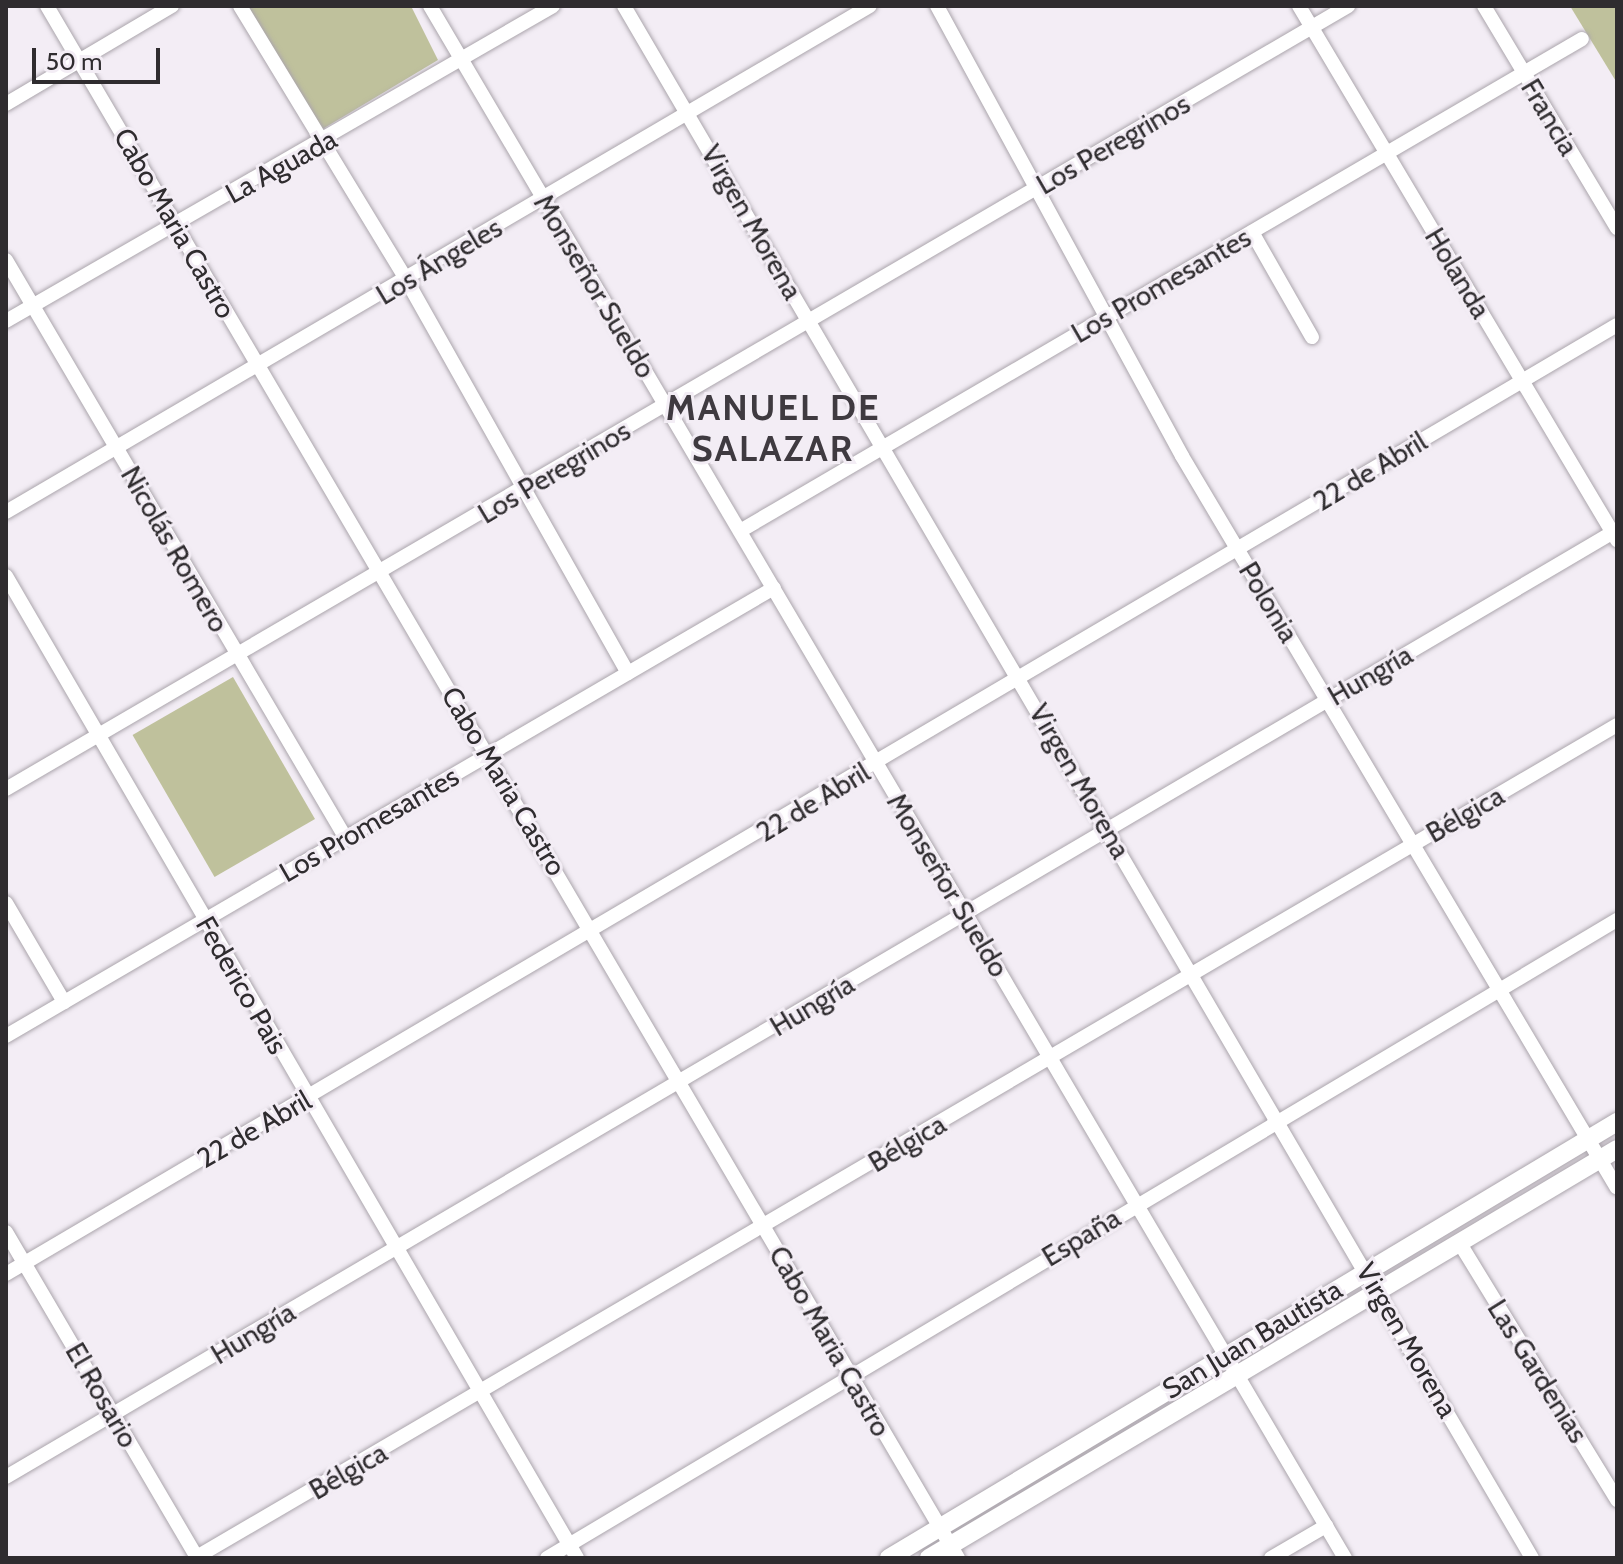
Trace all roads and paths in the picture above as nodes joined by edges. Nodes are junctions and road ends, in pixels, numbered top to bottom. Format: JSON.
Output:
{"nodes":[{"id":1,"x":47,"y":6,"type":"edge"},
{"id":2,"x":172,"y":6,"type":"edge"},
{"id":3,"x":240,"y":6,"type":"edge"},
{"id":4,"x":430,"y":6,"type":"edge"},
{"id":5,"x":553,"y":6,"type":"edge"},
{"id":6,"x":624,"y":6,"type":"edge"},
{"id":7,"x":870,"y":6,"type":"edge"},
{"id":8,"x":937,"y":6,"type":"edge"},
{"id":9,"x":1299,"y":6,"type":"edge"},
{"id":10,"x":1348,"y":6,"type":"edge"},
{"id":11,"x":1484,"y":6,"type":"edge"},
{"id":12,"x":1312,"y":27,"type":"junction"},
{"id":13,"x":1582,"y":39,"type":"dead end"},
{"id":14,"x":462,"y":59,"type":"junction"},
{"id":15,"x":79,"y":61,"type":"junction"},
{"id":16,"x":1522,"y":72,"type":"junction"},
{"id":17,"x":6,"y":104,"type":"edge"},
{"id":18,"x":688,"y":114,"type":"junction"},
{"id":19,"x":321,"y":145,"type":"junction"},
{"id":20,"x":1386,"y":151,"type":"junction"},
{"id":21,"x":1036,"y":188,"type":"junction"},
{"id":22,"x":544,"y":199,"type":"junction"},
{"id":23,"x":175,"y":224,"type":"junction"},
{"id":24,"x":1617,"y":228,"type":"edge"},
{"id":25,"x":1252,"y":232,"type":"junction"},
{"id":26,"x":6,"y":260,"type":"edge"},
{"id":27,"x":407,"y":281,"type":"junction"},
{"id":28,"x":33,"y":306,"type":"junction"},
{"id":29,"x":1107,"y":317,"type":"junction"},
{"id":30,"x":6,"y":321,"type":"edge"},
{"id":31,"x":810,"y":321,"type":"junction"},
{"id":32,"x":1617,"y":325,"type":"edge"},
{"id":33,"x":1312,"y":337,"type":"dead end"},
{"id":34,"x":259,"y":367,"type":"junction"},
{"id":35,"x":1523,"y":381,"type":"junction"},
{"id":36,"x":666,"y":405,"type":"junction"},
{"id":37,"x":884,"y":447,"type":"junction"},
{"id":38,"x":117,"y":449,"type":"junction"},
{"id":39,"x":524,"y":490,"type":"junction"},
{"id":40,"x":6,"y":512,"type":"edge"},
{"id":41,"x":740,"y":531,"type":"junction"},
{"id":42,"x":1616,"y":534,"type":"edge"},
{"id":43,"x":1238,"y":550,"type":"junction"},
{"id":44,"x":380,"y":573,"type":"junction"},
{"id":45,"x":6,"y":576,"type":"edge"},
{"id":46,"x":774,"y":588,"type":"junction"},
{"id":47,"x":238,"y":656,"type":"junction"},
{"id":48,"x":628,"y":673,"type":"junction"},
{"id":49,"x":1020,"y":679,"type":"junction"},
{"id":50,"x":1327,"y":700,"type":"junction"},
{"id":51,"x":1617,"y":725,"type":"edge"},
{"id":52,"x":96,"y":736,"type":"junction"},
{"id":53,"x":487,"y":755,"type":"junction"},
{"id":54,"x":877,"y":764,"type":"junction"},
{"id":55,"x":6,"y":789,"type":"edge"},
{"id":56,"x":1108,"y":828,"type":"junction"},
{"id":57,"x":345,"y":837,"type":"junction"},
{"id":58,"x":1413,"y":845,"type":"junction"},
{"id":59,"x":6,"y":903,"type":"edge"},
{"id":60,"x":965,"y":913,"type":"junction"},
{"id":61,"x":1617,"y":920,"type":"edge"},
{"id":62,"x":205,"y":921,"type":"junction"},
{"id":63,"x":594,"y":932,"type":"junction"},
{"id":64,"x":1193,"y":974,"type":"junction"},
{"id":65,"x":1499,"y":990,"type":"junction"},
{"id":66,"x":64,"y":1002,"type":"junction"},
{"id":67,"x":6,"y":1036,"type":"edge"},
{"id":68,"x":1050,"y":1058,"type":"junction"},
{"id":69,"x":680,"y":1084,"type":"junction"},
{"id":70,"x":308,"y":1098,"type":"junction"},
{"id":71,"x":1279,"y":1120,"type":"junction"},
{"id":72,"x":1617,"y":1122,"type":"edge"},
{"id":73,"x":1588,"y":1139,"type":"junction"},
{"id":74,"x":1617,"y":1149,"type":"edge"},
{"id":75,"x":1599,"y":1159,"type":"junction"},
{"id":76,"x":1617,"y":1188,"type":"edge"},
{"id":77,"x":1136,"y":1204,"type":"junction"},
{"id":78,"x":764,"y":1228,"type":"junction"},
{"id":79,"x":6,"y":1232,"type":"edge"},
{"id":80,"x":1459,"y":1242,"type":"junction"},
{"id":81,"x":395,"y":1247,"type":"junction"},
{"id":82,"x":24,"y":1264,"type":"junction"},
{"id":83,"x":1367,"y":1270,"type":"junction"},
{"id":84,"x":6,"y":1274,"type":"edge"},
{"id":85,"x":1379,"y":1290,"type":"junction"},
{"id":86,"x":1225,"y":1354,"type":"junction"},
{"id":87,"x":1236,"y":1374,"type":"junction"},
{"id":88,"x":851,"y":1377,"type":"junction"},
{"id":89,"x":481,"y":1393,"type":"junction"},
{"id":90,"x":115,"y":1417,"type":"junction"},
{"id":91,"x":6,"y":1477,"type":"edge"},
{"id":92,"x":1617,"y":1500,"type":"edge"},
{"id":93,"x":1326,"y":1526,"type":"junction"},
{"id":94,"x":940,"y":1528,"type":"junction"},
{"id":95,"x":574,"y":1551,"type":"edge"},
{"id":96,"x":954,"y":1552,"type":"edge"},
{"id":97,"x":196,"y":1558,"type":"edge"},
{"id":98,"x":547,"y":1558,"type":"edge"},
{"id":99,"x":889,"y":1558,"type":"edge"},
{"id":100,"x":929,"y":1558,"type":"edge"},
{"id":101,"x":1271,"y":1558,"type":"edge"},
{"id":102,"x":1345,"y":1558,"type":"edge"},
{"id":103,"x":1532,"y":1558,"type":"edge"}],
"edges":[{"from":1,"to":15,"type":"street","name":"Cabo Maria Castro"},
{"from":2,"to":15,"type":"street"},
{"from":3,"to":19,"type":"street"},
{"from":4,"to":14,"type":"street","name":"Monseñor Sueldo"},
{"from":5,"to":14,"type":"street","name":"La Aguada"},
{"from":6,"to":18,"type":"street","name":"Virgen Morena"},
{"from":7,"to":18,"type":"street","name":"Los Ángeles"},
{"from":8,"to":21,"type":"street","name":"Polonia"},
{"from":9,"to":12,"type":"street","name":"Holanda"},
{"from":10,"to":12,"type":"street","name":"Los Peregrinos"},
{"from":11,"to":16,"type":"street","name":"Francia"},
{"from":12,"to":20,"type":"street","name":"Holanda"},
{"from":12,"to":21,"type":"street","name":"Los Peregrinos"},
{"from":13,"to":16,"type":"street","name":"Los Promesantes"},
{"from":14,"to":19,"type":"street","name":"La Aguada"},
{"from":14,"to":22,"type":"street","name":"Monseñor Sueldo"},
{"from":15,"to":17,"type":"street"},
{"from":15,"to":23,"type":"street","name":"Cabo Maria Castro"},
{"from":16,"to":20,"type":"street","name":"Los Promesantes"},
{"from":16,"to":24,"type":"street","name":"Francia"},
{"from":18,"to":22,"type":"street","name":"Los Ángeles"},
{"from":18,"to":31,"type":"street","name":"Virgen Morena"},
{"from":19,"to":23,"type":"street","name":"La Aguada"},
{"from":19,"to":27,"type":"street"},
{"from":20,"to":25,"type":"street","name":"Los Promesantes"},
{"from":20,"to":35,"type":"street","name":"Holanda"},
{"from":21,"to":29,"type":"street","name":"Polonia"},
{"from":21,"to":31,"type":"street","name":"Los Peregrinos"},
{"from":22,"to":27,"type":"street","name":"Los Ángeles"},
{"from":22,"to":36,"type":"street","name":"Monseñor Sueldo"},
{"from":23,"to":28,"type":"street","name":"La Aguada"},
{"from":23,"to":34,"type":"street","name":"Cabo Maria Castro"},
{"from":25,"to":29,"type":"street","name":"Los Promesantes"},
{"from":25,"to":33,"type":"street"},
{"from":26,"to":28,"type":"street","name":"Nicolás Romero"},
{"from":27,"to":34,"type":"street","name":"Los Ángeles"},
{"from":27,"to":39,"type":"street"},
{"from":28,"to":30,"type":"street","name":"La Aguada"},
{"from":28,"to":38,"type":"street","name":"Nicolás Romero"},
{"from":29,"to":37,"type":"street","name":"Los Promesantes"},
{"from":29,"to":43,"type":"street","name":"Polonia"},
{"from":31,"to":36,"type":"street","name":"Los Peregrinos"},
{"from":31,"to":37,"type":"street","name":"Virgen Morena"},
{"from":32,"to":35,"type":"street","name":"22 de Abril"},
{"from":34,"to":38,"type":"street","name":"Los Ángeles"},
{"from":34,"to":44,"type":"street","name":"Cabo Maria Castro"},
{"from":35,"to":42,"type":"street","name":"Holanda"},
{"from":35,"to":43,"type":"street","name":"22 de Abril"},
{"from":36,"to":39,"type":"street","name":"Los Peregrinos"},
{"from":36,"to":41,"type":"street","name":"Monseñor Sueldo"},
{"from":37,"to":41,"type":"street","name":"Los Promesantes"},
{"from":37,"to":49,"type":"street","name":"Virgen Morena"},
{"from":38,"to":40,"type":"street","name":"Los Ángeles"},
{"from":38,"to":47,"type":"street","name":"Nicolás Romero"},
{"from":39,"to":44,"type":"street","name":"Los Peregrinos"},
{"from":39,"to":48,"type":"street"},
{"from":41,"to":46,"type":"street","name":"Monseñor Sueldo"},
{"from":42,"to":50,"type":"street","name":"Hungría"},
{"from":43,"to":49,"type":"street","name":"22 de Abril"},
{"from":43,"to":50,"type":"street","name":"Polonia"},
{"from":44,"to":47,"type":"street","name":"Los Peregrinos"},
{"from":44,"to":53,"type":"street","name":"Cabo Maria Castro"},
{"from":45,"to":52,"type":"street","name":"Federico Pais"},
{"from":46,"to":48,"type":"street","name":"Los Promesantes"},
{"from":46,"to":54,"type":"street","name":"Monseñor Sueldo"},
{"from":47,"to":52,"type":"street","name":"Los Peregrinos"},
{"from":47,"to":57,"type":"street","name":"Nicolás Romero"},
{"from":48,"to":53,"type":"street","name":"Los Promesantes"},
{"from":49,"to":54,"type":"street","name":"22 de Abril"},
{"from":49,"to":56,"type":"street","name":"Virgen Morena"},
{"from":50,"to":56,"type":"street","name":"Hungría"},
{"from":50,"to":58,"type":"street","name":"Polonia"},
{"from":51,"to":58,"type":"street","name":"Bélgica"},
{"from":52,"to":55,"type":"street","name":"Los Peregrinos"},
{"from":52,"to":62,"type":"street","name":"Federico Pais"},
{"from":53,"to":57,"type":"street","name":"Los Promesantes"},
{"from":53,"to":63,"type":"street","name":"Cabo Maria Castro"},
{"from":54,"to":60,"type":"street","name":"Monseñor Sueldo"},
{"from":54,"to":63,"type":"street","name":"22 de Abril"},
{"from":56,"to":60,"type":"street","name":"Hungría"},
{"from":56,"to":64,"type":"street","name":"Virgen Morena"},
{"from":57,"to":62,"type":"street","name":"Los Promesantes"},
{"from":58,"to":64,"type":"street","name":"Bélgica"},
{"from":58,"to":65,"type":"street","name":"Polonia"},
{"from":59,"to":66,"type":"street"},
{"from":60,"to":68,"type":"street","name":"Monseñor Sueldo"},
{"from":60,"to":69,"type":"street","name":"Hungría"},
{"from":61,"to":65,"type":"street","name":"España"},
{"from":62,"to":66,"type":"street","name":"Los Promesantes"},
{"from":62,"to":70,"type":"street","name":"Federico Pais"},
{"from":63,"to":69,"type":"street","name":"Cabo Maria Castro"},
{"from":63,"to":70,"type":"street","name":"22 de Abril"},
{"from":64,"to":68,"type":"street","name":"Bélgica"},
{"from":64,"to":71,"type":"street","name":"Virgen Morena"},
{"from":65,"to":71,"type":"street","name":"España"},
{"from":65,"to":73,"type":"street","name":"Polonia"},
{"from":66,"to":67,"type":"street","name":"Los Promesantes"},
{"from":68,"to":77,"type":"street","name":"Monseñor Sueldo"},
{"from":68,"to":78,"type":"street","name":"Bélgica"},
{"from":69,"to":78,"type":"street","name":"Cabo Maria Castro"},
{"from":69,"to":81,"type":"street","name":"Hungría"},
{"from":70,"to":81,"type":"street","name":"Federico Pais"},
{"from":70,"to":82,"type":"street","name":"22 de Abril"},
{"from":71,"to":77,"type":"street","name":"España"},
{"from":71,"to":83,"type":"street","name":"Virgen Morena"},
{"from":72,"to":73,"type":"street","name":"San Juan Bautista"},
{"from":73,"to":75,"type":"street","name":"Polonia"},
{"from":73,"to":83,"type":"street","name":"San Juan Bautista"},
{"from":74,"to":75,"type":"street","name":"San Juan Bautista"},
{"from":75,"to":76,"type":"street","name":"Polonia"},
{"from":75,"to":80,"type":"street","name":"San Juan Bautista"},
{"from":77,"to":86,"type":"street","name":"Monseñor Sueldo"},
{"from":77,"to":88,"type":"street","name":"España"},
{"from":78,"to":88,"type":"street","name":"Cabo Maria Castro"},
{"from":78,"to":89,"type":"street","name":"Bélgica"},
{"from":79,"to":82,"type":"street","name":"El Rosario"},
{"from":80,"to":85,"type":"street","name":"San Juan Bautista"},
{"from":80,"to":92,"type":"street","name":"Las Gardenias"},
{"from":81,"to":89,"type":"street","name":"Federico Pais"},
{"from":81,"to":90,"type":"street","name":"Hungría"},
{"from":82,"to":84,"type":"street","name":"22 de Abril"},
{"from":82,"to":90,"type":"street","name":"El Rosario"},
{"from":83,"to":85,"type":"street","name":"Virgen Morena"},
{"from":83,"to":86,"type":"street","name":"San Juan Bautista"},
{"from":85,"to":87,"type":"street","name":"San Juan Bautista"},
{"from":85,"to":103,"type":"street","name":"Virgen Morena"},
{"from":86,"to":87,"type":"street","name":"Monseñor Sueldo"},
{"from":86,"to":94,"type":"street","name":"San Juan Bautista"},
{"from":87,"to":93,"type":"street","name":"Monseñor Sueldo"},
{"from":87,"to":96,"type":"street","name":"San Juan Bautista"},
{"from":88,"to":94,"type":"street","name":"Cabo Maria Castro"},
{"from":88,"to":95,"type":"street","name":"España"},
{"from":89,"to":95,"type":"street","name":"Federico Pais"},
{"from":89,"to":97,"type":"street","name":"Bélgica"},
{"from":90,"to":91,"type":"street","name":"Hungría"},
{"from":90,"to":97,"type":"street","name":"El Rosario"},
{"from":93,"to":101,"type":"street"},
{"from":93,"to":102,"type":"street","name":"Monseñor Sueldo"},
{"from":94,"to":96,"type":"street","name":"Cabo Maria Castro"},
{"from":94,"to":99,"type":"street","name":"San Juan Bautista"},
{"from":95,"to":98,"type":"street","name":"España"},
{"from":96,"to":100,"type":"street","name":"San Juan Bautista"}]}
